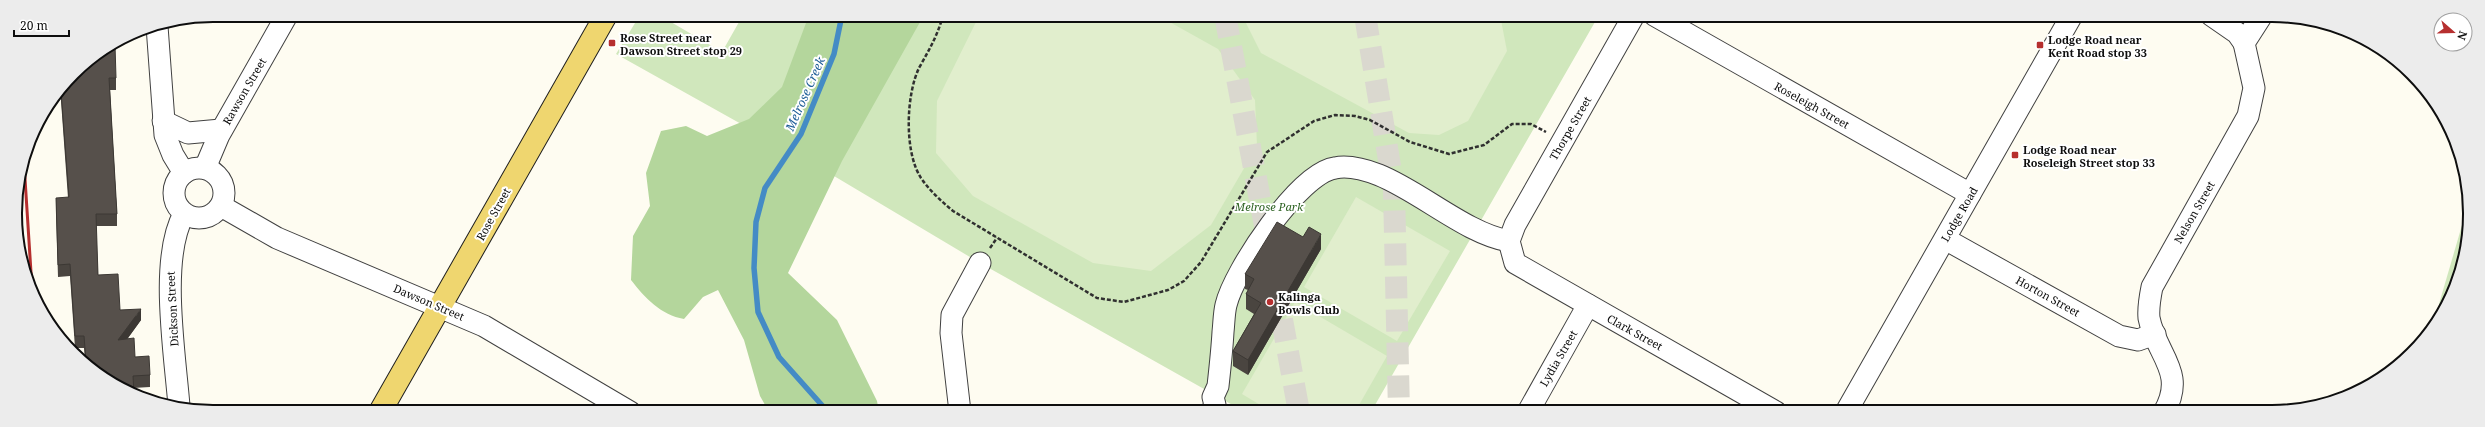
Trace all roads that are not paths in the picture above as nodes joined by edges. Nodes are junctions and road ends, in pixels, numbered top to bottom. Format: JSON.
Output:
{"nodes":[{"id":1,"x":284,"y":22,"type":"edge"},
{"id":2,"x":602,"y":22,"type":"edge"},
{"id":3,"x":1630,"y":22,"type":"edge"},
{"id":4,"x":1666,"y":22,"type":"edge"},
{"id":5,"x":2068,"y":22,"type":"edge"},
{"id":6,"x":2221,"y":22,"type":"edge"},
{"id":7,"x":2258,"y":22,"type":"edge"},
{"id":8,"x":157,"y":31,"type":"edge"},
{"id":9,"x":2244,"y":43,"type":"junction"},
{"id":10,"x":163,"y":121,"type":"junction"},
{"id":11,"x":221,"y":130,"type":"junction"},
{"id":12,"x":205,"y":168,"type":"junction"},
{"id":13,"x":184,"y":173,"type":"junction"},
{"id":14,"x":1970,"y":194,"type":"junction"},
{"id":15,"x":222,"y":206,"type":"junction"},
{"id":16,"x":184,"y":214,"type":"junction"},
{"id":17,"x":1945,"y":239,"type":"junction"},
{"id":18,"x":1509,"y":241,"type":"junction"},
{"id":19,"x":980,"y":263,"type":"dead end"},
{"id":20,"x":1588,"y":305,"type":"junction"},
{"id":21,"x":441,"y":306,"type":"junction"},
{"id":22,"x":2155,"y":334,"type":"junction"},
{"id":23,"x":179,"y":401,"type":"edge"},
{"id":24,"x":384,"y":405,"type":"edge"},
{"id":25,"x":618,"y":405,"type":"edge"},
{"id":26,"x":959,"y":405,"type":"edge"},
{"id":27,"x":1213,"y":405,"type":"edge"},
{"id":28,"x":1532,"y":405,"type":"edge"},
{"id":29,"x":1764,"y":405,"type":"edge"},
{"id":30,"x":1850,"y":405,"type":"edge"},
{"id":31,"x":2167,"y":405,"type":"edge"}],
"edges":[{"from":1,"to":11,"type":"street","name":"Rawson Street"},
{"from":2,"to":21,"type":"main road","name":"Rose Street"},
{"from":3,"to":18,"type":"street","name":"Thorpe Street"},
{"from":4,"to":14,"type":"street","name":"Roseleigh Street"},
{"from":5,"to":14,"type":"street","name":"Lodge Road"},
{"from":6,"to":9,"type":"street"},
{"from":7,"to":9,"type":"street"},
{"from":8,"to":10,"type":"street"},
{"from":9,"to":22,"type":"street","name":"Nelson Street"},
{"from":10,"to":11,"type":"street"},
{"from":10,"to":13,"type":"street"},
{"from":11,"to":12,"type":"street","name":"Rawson Street"},
{"from":12,"to":13,"type":"street"},
{"from":12,"to":15,"type":"street"},
{"from":13,"to":16,"type":"street"},
{"from":14,"to":17,"type":"street","name":"Lodge Road"},
{"from":15,"to":16,"type":"street"},
{"from":15,"to":21,"type":"street","name":"Dawson Street"},
{"from":16,"to":23,"type":"street","name":"Dickson Street"},
{"from":17,"to":22,"type":"street","name":"Horton Street"},
{"from":17,"to":30,"type":"street","name":"Lodge Road"},
{"from":18,"to":20,"type":"street","name":"Clark Street"},
{"from":18,"to":27,"type":"street"},
{"from":19,"to":26,"type":"street"},
{"from":20,"to":28,"type":"street","name":"Lydia Street"},
{"from":20,"to":29,"type":"street","name":"Clark Street"},
{"from":21,"to":24,"type":"main road","name":"Rose Street"},
{"from":21,"to":25,"type":"street","name":"Dawson Street"},
{"from":22,"to":31,"type":"street","name":"Nelson Street"}]}
